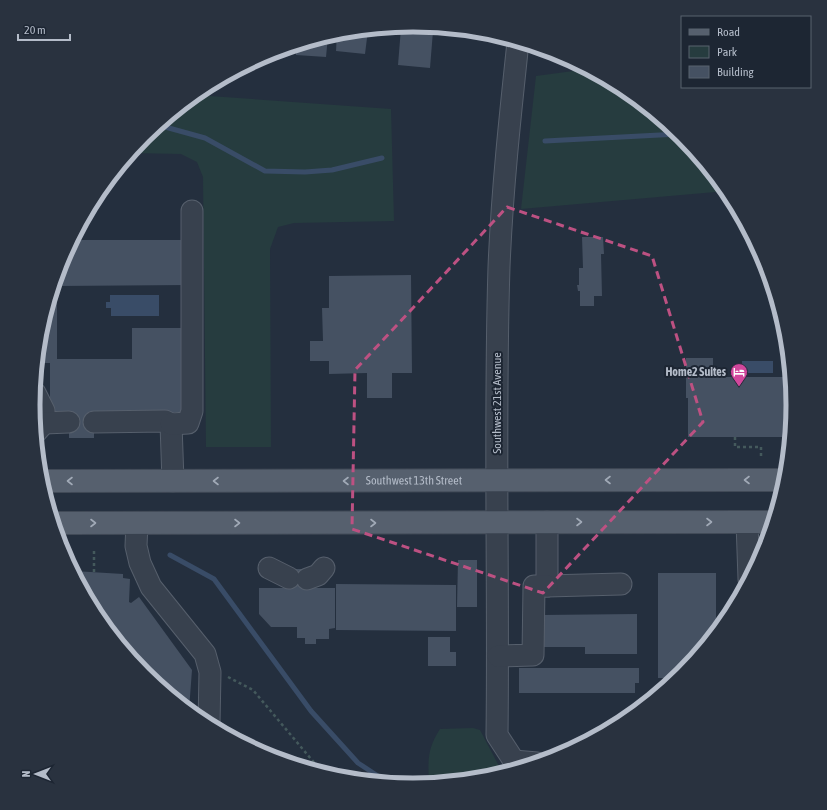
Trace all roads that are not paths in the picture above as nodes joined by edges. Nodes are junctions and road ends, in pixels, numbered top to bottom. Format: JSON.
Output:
{"nodes":[{"id":1,"x":517,"y":47,"type":"edge"},
{"id":2,"x":192,"y":211,"type":"dead end"},
{"id":3,"x":40,"y":403,"type":"edge"},
{"id":4,"x":69,"y":422,"type":"dead end"},
{"id":5,"x":94,"y":422,"type":"dead end"},
{"id":6,"x":41,"y":424,"type":"edge"},
{"id":7,"x":171,"y":424,"type":"junction"},
{"id":8,"x":40,"y":427,"type":"edge"},
{"id":9,"x":779,"y":480,"type":"edge"},
{"id":10,"x":49,"y":481,"type":"edge"},
{"id":11,"x":173,"y":481,"type":"junction"},
{"id":12,"x":497,"y":481,"type":"junction"},
{"id":13,"x":498,"y":522,"type":"junction"},
{"id":14,"x":547,"y":522,"type":"junction"},
{"id":15,"x":747,"y":522,"type":"junction"},
{"id":16,"x":768,"y":522,"type":"edge"},
{"id":17,"x":59,"y":523,"type":"edge"},
{"id":18,"x":137,"y":523,"type":"junction"},
{"id":19,"x":269,"y":568,"type":"dead end"},
{"id":20,"x":324,"y":568,"type":"dead end"},
{"id":21,"x":749,"y":569,"type":"edge"},
{"id":22,"x":621,"y":584,"type":"dead end"},
{"id":23,"x":547,"y":586,"type":"junction"},
{"id":24,"x":498,"y":656,"type":"junction"},
{"id":25,"x":209,"y":717,"type":"edge"},
{"id":26,"x":521,"y":762,"type":"edge"}],
"edges":[{"from":1,"to":12,"type":"street","name":"Southwest 21st Avenue"},
{"from":2,"to":7,"type":"street"},
{"from":3,"to":6,"type":"street"},
{"from":4,"to":8,"type":"street"},
{"from":5,"to":7,"type":"street"},
{"from":7,"to":11,"type":"street"},
{"from":9,"to":12,"type":"main road","name":"Southwest 13th Street","one_way":true},
{"from":11,"to":10,"type":"main road","name":"Southwest 13th Street","one_way":true},
{"from":12,"to":11,"type":"main road","name":"Southwest 13th Street","one_way":true},
{"from":12,"to":13,"type":"street","name":"Southwest 21st Avenue"},
{"from":13,"to":14,"type":"main road"},
{"from":18,"to":13,"type":"main road","one_way":true},
{"from":13,"to":24,"type":"street","name":"Southwest 21st Avenue"},
{"from":14,"to":15,"type":"main road","one_way":true},
{"from":14,"to":23,"type":"street"},
{"from":15,"to":16,"type":"main road"},
{"from":15,"to":21,"type":"street"},
{"from":17,"to":18,"type":"main road","one_way":true},
{"from":18,"to":25,"type":"street"},
{"from":19,"to":20,"type":"street"},
{"from":22,"to":23,"type":"street"},
{"from":23,"to":24,"type":"street"},
{"from":24,"to":26,"type":"street","name":"Southwest 21st Avenue"}]}
